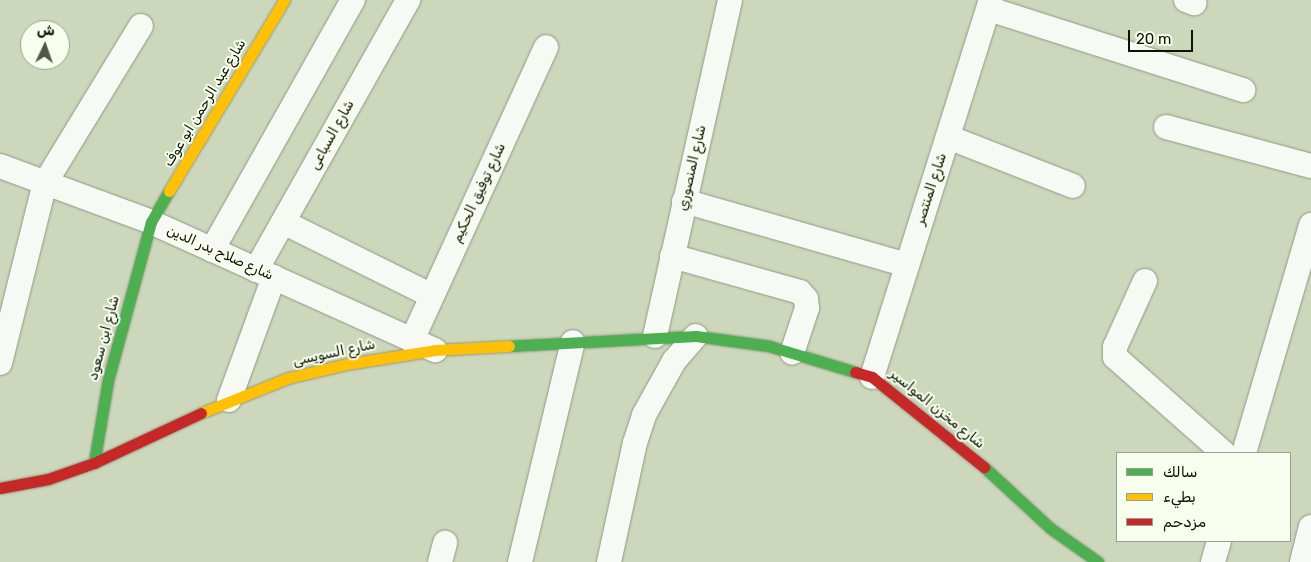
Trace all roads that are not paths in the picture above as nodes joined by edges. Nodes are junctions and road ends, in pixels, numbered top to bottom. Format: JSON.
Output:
{"nodes":[{"id":1,"x":284,"y":0,"type":"edge"},
{"id":2,"x":353,"y":0,"type":"edge"},
{"id":3,"x":408,"y":0,"type":"edge"},
{"id":4,"x":730,"y":0,"type":"edge"},
{"id":5,"x":990,"y":4,"type":"edge"},
{"id":6,"x":141,"y":26,"type":"dead end"},
{"id":7,"x":546,"y":47,"type":"dead end"},
{"id":8,"x":1243,"y":90,"type":"dead end"},
{"id":9,"x":1166,"y":127,"type":"dead end"},
{"id":10,"x":948,"y":138,"type":"junction"},
{"id":11,"x":0,"y":166,"type":"edge"},
{"id":12,"x":1311,"y":166,"type":"edge"},
{"id":13,"x":45,"y":183,"type":"junction"},
{"id":14,"x":1073,"y":186,"type":"dead end"},
{"id":15,"x":684,"y":201,"type":"junction"},
{"id":16,"x":151,"y":222,"type":"junction"},
{"id":17,"x":283,"y":222,"type":"junction"},
{"id":18,"x":1311,"y":225,"type":"edge"},
{"id":19,"x":212,"y":250,"type":"junction"},
{"id":20,"x":672,"y":256,"type":"junction"},
{"id":21,"x":907,"y":265,"type":"junction"},
{"id":22,"x":265,"y":273,"type":"junction"},
{"id":23,"x":1145,"y":281,"type":"dead end"},
{"id":24,"x":432,"y":296,"type":"junction"},
{"id":25,"x":655,"y":336,"type":"junction"},
{"id":26,"x":696,"y":336,"type":"junction"},
{"id":27,"x":412,"y":340,"type":"junction"},
{"id":28,"x":573,"y":342,"type":"junction"},
{"id":29,"x":435,"y":350,"type":"junction"},
{"id":30,"x":792,"y":353,"type":"junction"},
{"id":31,"x":0,"y":363,"type":"edge"},
{"id":32,"x":872,"y":377,"type":"junction"},
{"id":33,"x":230,"y":400,"type":"junction"},
{"id":34,"x":1223,"y":452,"type":"edge"},
{"id":35,"x":1244,"y":452,"type":"edge"},
{"id":36,"x":94,"y":463,"type":"junction"},
{"id":37,"x":0,"y":488,"type":"edge"},
{"id":38,"x":1311,"y":527,"type":"edge"},
{"id":39,"x":1219,"y":542,"type":"edge"},
{"id":40,"x":520,"y":562,"type":"edge"},
{"id":41,"x":609,"y":562,"type":"edge"},
{"id":42,"x":1098,"y":562,"type":"edge"},
{"id":43,"x":1213,"y":562,"type":"edge"},
{"id":44,"x":1302,"y":562,"type":"edge"}],
"edges":[{"from":1,"to":16,"type":"street","name":"شارع عبد الرحمن ابو عوف"},
{"from":2,"to":19,"type":"street"},
{"from":3,"to":17,"type":"street","name":"شارع السباعى"},
{"from":4,"to":15,"type":"street","name":"شارع المنصوري"},
{"from":5,"to":8,"type":"street"},
{"from":5,"to":10,"type":"street","name":"شارع المنتصر"},
{"from":6,"to":13,"type":"street"},
{"from":7,"to":24,"type":"street","name":"شارع توفيق الحكيم"},
{"from":9,"to":12,"type":"street"},
{"from":10,"to":14,"type":"street"},
{"from":10,"to":21,"type":"street","name":"شارع المنتصر"},
{"from":11,"to":13,"type":"street","name":"شارع صلاح بدر الدين"},
{"from":13,"to":16,"type":"street","name":"شارع صلاح بدر الدين"},
{"from":13,"to":31,"type":"street"},
{"from":15,"to":20,"type":"street","name":"شارع المنصوري"},
{"from":15,"to":21,"type":"street"},
{"from":16,"to":19,"type":"street","name":"شارع صلاح بدر الدين"},
{"from":16,"to":36,"type":"street","name":"شارع ابن سعود"},
{"from":17,"to":22,"type":"street","name":"شارع السباعى"},
{"from":17,"to":24,"type":"street"},
{"from":18,"to":35,"type":"street"},
{"from":19,"to":22,"type":"street","name":"شارع صلاح بدر الدين"},
{"from":20,"to":25,"type":"street","name":"شارع المنصوري"},
{"from":20,"to":30,"type":"street"},
{"from":21,"to":32,"type":"street","name":"شارع المنتصر"},
{"from":22,"to":27,"type":"street","name":"شارع صلاح بدر الدين"},
{"from":22,"to":33,"type":"street","name":"شارع السباعى"},
{"from":23,"to":34,"type":"street"},
{"from":24,"to":27,"type":"street","name":"شارع توفيق الحكيم"},
{"from":25,"to":26,"type":"street","name":"شارع السويسى"},
{"from":25,"to":28,"type":"street","name":"شارع السويسى"},
{"from":26,"to":30,"type":"street","name":"شارع مخزن المواسير"},
{"from":26,"to":41,"type":"street"},
{"from":27,"to":29,"type":"street","name":"شارع صلاح بدر الدين"},
{"from":28,"to":29,"type":"street","name":"شارع السويسى"},
{"from":28,"to":40,"type":"street"},
{"from":29,"to":33,"type":"street","name":"شارع السويسى"},
{"from":30,"to":32,"type":"street","name":"شارع مخزن المواسير"},
{"from":32,"to":42,"type":"street","name":"شارع مخزن المواسير"},
{"from":33,"to":36,"type":"street","name":"شارع السويسى"},
{"from":36,"to":37,"type":"street","name":"شارع السويسى"},
{"from":38,"to":44,"type":"street"},
{"from":39,"to":43,"type":"street"}]}
